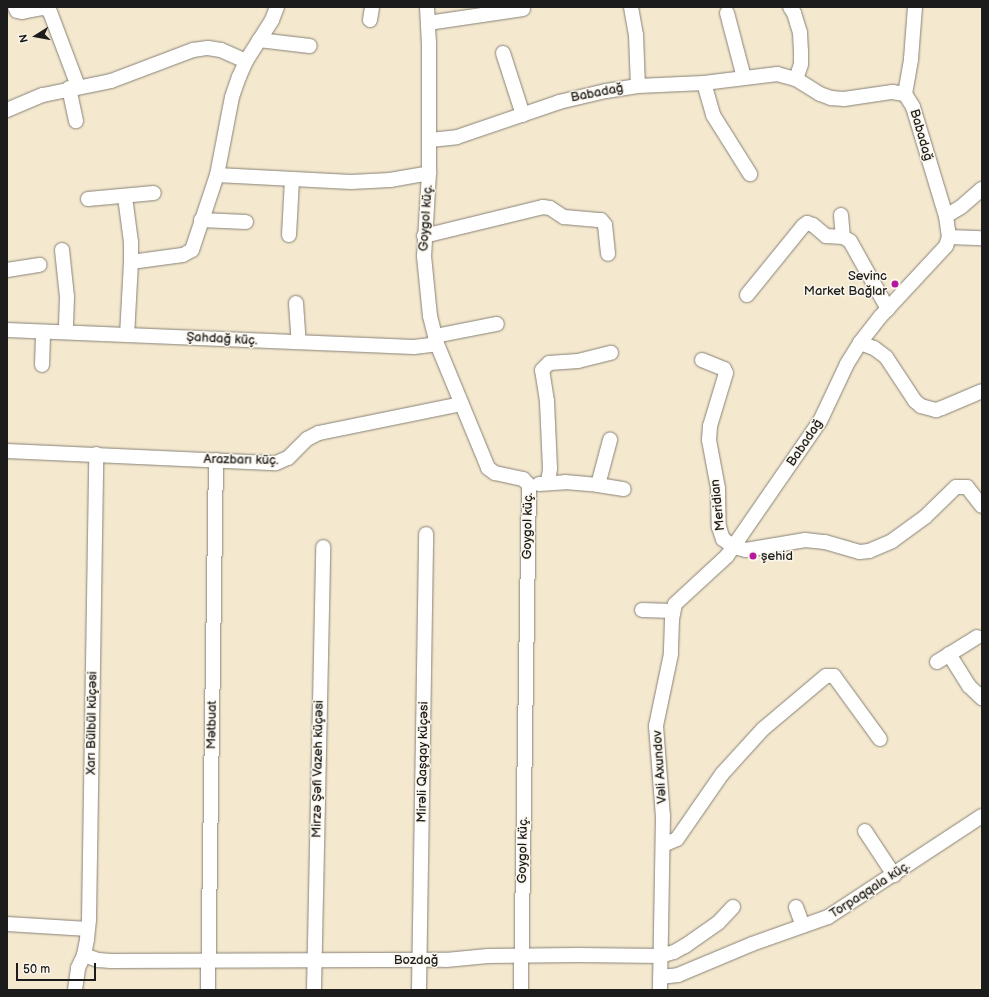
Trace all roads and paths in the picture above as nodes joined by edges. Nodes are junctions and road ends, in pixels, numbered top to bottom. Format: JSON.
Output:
{"nodes":[{"id":1,"x":15,"y":7,"type":"edge"},
{"id":2,"x":277,"y":7,"type":"edge"},
{"id":3,"x":427,"y":7,"type":"edge"},
{"id":4,"x":631,"y":7,"type":"edge"},
{"id":5,"x":790,"y":7,"type":"edge"},
{"id":6,"x":915,"y":7,"type":"edge"},
{"id":7,"x":522,"y":9,"type":"dead end"},
{"id":8,"x":727,"y":13,"type":"dead end"},
{"id":9,"x":428,"y":24,"type":"junction"},
{"id":10,"x":259,"y":40,"type":"junction"},
{"id":11,"x":310,"y":46,"type":"dead end"},
{"id":12,"x":503,"y":53,"type":"dead end"},
{"id":13,"x":246,"y":60,"type":"junction"},
{"id":14,"x":744,"y":78,"type":"junction"},
{"id":15,"x":796,"y":79,"type":"junction"},
{"id":16,"x":704,"y":83,"type":"junction"},
{"id":17,"x":638,"y":86,"type":"junction"},
{"id":18,"x":73,"y":87,"type":"junction"},
{"id":19,"x":905,"y":94,"type":"junction"},
{"id":20,"x":7,"y":110,"type":"edge"},
{"id":21,"x":523,"y":115,"type":"junction"},
{"id":22,"x":76,"y":121,"type":"dead end"},
{"id":23,"x":430,"y":140,"type":"junction"},
{"id":24,"x":430,"y":174,"type":"junction"},
{"id":25,"x":750,"y":174,"type":"dead end"},
{"id":26,"x":217,"y":175,"type":"junction"},
{"id":27,"x":292,"y":179,"type":"junction"},
{"id":28,"x":982,"y":189,"type":"edge"},
{"id":29,"x":154,"y":193,"type":"dead end"},
{"id":30,"x":125,"y":197,"type":"junction"},
{"id":31,"x":88,"y":200,"type":"dead end"},
{"id":32,"x":841,"y":215,"type":"dead end"},
{"id":33,"x":946,"y":216,"type":"junction"},
{"id":34,"x":201,"y":220,"type":"junction"},
{"id":35,"x":246,"y":222,"type":"dead end"},
{"id":36,"x":290,"y":235,"type":"dead end"},
{"id":37,"x":424,"y":236,"type":"junction"},
{"id":38,"x":843,"y":237,"type":"junction"},
{"id":39,"x":949,"y":237,"type":"junction"},
{"id":40,"x":982,"y":238,"type":"edge"},
{"id":41,"x":62,"y":250,"type":"dead end"},
{"id":42,"x":608,"y":254,"type":"dead end"},
{"id":43,"x":131,"y":262,"type":"junction"},
{"id":44,"x":40,"y":265,"type":"dead end"},
{"id":45,"x":7,"y":270,"type":"edge"},
{"id":46,"x":747,"y":295,"type":"dead end"},
{"id":47,"x":296,"y":303,"type":"dead end"},
{"id":48,"x":888,"y":309,"type":"junction"},
{"id":49,"x":497,"y":324,"type":"dead end"},
{"id":50,"x":7,"y":330,"type":"edge"},
{"id":51,"x":43,"y":332,"type":"junction"},
{"id":52,"x":66,"y":332,"type":"junction"},
{"id":53,"x":127,"y":335,"type":"junction"},
{"id":54,"x":436,"y":340,"type":"junction"},
{"id":55,"x":299,"y":342,"type":"junction"},
{"id":56,"x":860,"y":343,"type":"junction"},
{"id":57,"x":612,"y":354,"type":"dead end"},
{"id":58,"x":702,"y":360,"type":"dead end"},
{"id":59,"x":42,"y":365,"type":"dead end"},
{"id":60,"x":982,"y":391,"type":"edge"},
{"id":61,"x":461,"y":404,"type":"junction"},
{"id":62,"x":610,"y":440,"type":"dead end"},
{"id":63,"x":7,"y":451,"type":"edge"},
{"id":64,"x":96,"y":454,"type":"junction"},
{"id":65,"x":216,"y":460,"type":"junction"},
{"id":66,"x":548,"y":483,"type":"junction"},
{"id":67,"x":598,"y":484,"type":"junction"},
{"id":68,"x":529,"y":485,"type":"junction"},
{"id":69,"x":624,"y":489,"type":"dead end"},
{"id":70,"x":982,"y":506,"type":"edge"},
{"id":71,"x":426,"y":534,"type":"dead end"},
{"id":72,"x":323,"y":547,"type":"dead end"},
{"id":73,"x":734,"y":547,"type":"junction"},
{"id":74,"x":642,"y":610,"type":"dead end"},
{"id":75,"x":673,"y":610,"type":"junction"},
{"id":76,"x":977,"y":637,"type":"dead end"},
{"id":77,"x":949,"y":654,"type":"junction"},
{"id":78,"x":938,"y":662,"type":"dead end"},
{"id":79,"x":982,"y":698,"type":"edge"},
{"id":80,"x":880,"y":738,"type":"dead end"},
{"id":81,"x":982,"y":816,"type":"edge"},
{"id":82,"x":864,"y":831,"type":"dead end"},
{"id":83,"x":663,"y":845,"type":"junction"},
{"id":84,"x":894,"y":875,"type":"junction"},
{"id":85,"x":733,"y":907,"type":"dead end"},
{"id":86,"x":796,"y":907,"type":"dead end"},
{"id":87,"x":7,"y":924,"type":"edge"},
{"id":88,"x":804,"y":926,"type":"junction"},
{"id":89,"x":88,"y":929,"type":"junction"},
{"id":90,"x":84,"y":955,"type":"junction"},
{"id":91,"x":522,"y":956,"type":"junction"},
{"id":92,"x":660,"y":956,"type":"junction"},
{"id":93,"x":315,"y":959,"type":"junction"},
{"id":94,"x":208,"y":960,"type":"junction"},
{"id":95,"x":420,"y":960,"type":"junction"},
{"id":96,"x":660,"y":983,"type":"edge"},
{"id":97,"x":75,"y":990,"type":"edge"},
{"id":98,"x":208,"y":990,"type":"edge"},
{"id":99,"x":314,"y":990,"type":"edge"},
{"id":100,"x":419,"y":990,"type":"edge"},
{"id":101,"x":521,"y":990,"type":"edge"}],
"edges":[{"from":1,"to":18,"type":"street"},
{"from":2,"to":10,"type":"street"},
{"from":3,"to":9,"type":"street","name":"Goygol küç."},
{"from":4,"to":17,"type":"street"},
{"from":5,"to":15,"type":"street"},
{"from":6,"to":19,"type":"street"},
{"from":7,"to":9,"type":"street"},
{"from":8,"to":14,"type":"street"},
{"from":9,"to":23,"type":"street","name":"Goygol küç."},
{"from":10,"to":11,"type":"street"},
{"from":10,"to":13,"type":"street"},
{"from":12,"to":21,"type":"street"},
{"from":13,"to":18,"type":"street"},
{"from":13,"to":26,"type":"street"},
{"from":14,"to":15,"type":"street","name":"Babadağ"},
{"from":14,"to":16,"type":"street","name":"Babadağ"},
{"from":15,"to":19,"type":"street","name":"Babadağ"},
{"from":16,"to":17,"type":"street","name":"Babadağ"},
{"from":16,"to":25,"type":"street"},
{"from":17,"to":21,"type":"street","name":"Babadağ"},
{"from":18,"to":20,"type":"street"},
{"from":18,"to":22,"type":"street"},
{"from":19,"to":33,"type":"street","name":"Babadağ"},
{"from":21,"to":23,"type":"street","name":"Babadağ"},
{"from":23,"to":24,"type":"street","name":"Goygol küç."},
{"from":24,"to":27,"type":"street"},
{"from":24,"to":37,"type":"street","name":"Goygol küç."},
{"from":26,"to":27,"type":"street"},
{"from":26,"to":34,"type":"street"},
{"from":27,"to":36,"type":"street"},
{"from":28,"to":33,"type":"street"},
{"from":29,"to":30,"type":"street"},
{"from":30,"to":31,"type":"street"},
{"from":30,"to":43,"type":"street"},
{"from":32,"to":38,"type":"street"},
{"from":33,"to":39,"type":"street","name":"Babadağ"},
{"from":34,"to":35,"type":"street"},
{"from":34,"to":43,"type":"street"},
{"from":37,"to":42,"type":"street"},
{"from":37,"to":54,"type":"street","name":"Goygol küç."},
{"from":38,"to":46,"type":"street"},
{"from":38,"to":48,"type":"street"},
{"from":39,"to":40,"type":"street"},
{"from":39,"to":48,"type":"street","name":"Babadağ"},
{"from":41,"to":52,"type":"street"},
{"from":43,"to":53,"type":"street"},
{"from":44,"to":45,"type":"street"},
{"from":47,"to":55,"type":"street"},
{"from":48,"to":56,"type":"street","name":"Babadağ"},
{"from":49,"to":54,"type":"street","name":"Şahdağ küç."},
{"from":50,"to":51,"type":"street","name":"Şahdağ küç."},
{"from":51,"to":52,"type":"street","name":"Şahdağ küç."},
{"from":51,"to":59,"type":"street"},
{"from":52,"to":53,"type":"street","name":"Şahdağ küç."},
{"from":53,"to":55,"type":"street","name":"Şahdağ küç."},
{"from":54,"to":55,"type":"street","name":"Şahdağ küç."},
{"from":54,"to":61,"type":"street","name":"Goygol küç."},
{"from":56,"to":60,"type":"street"},
{"from":56,"to":73,"type":"street","name":"Babadağ"},
{"from":57,"to":66,"type":"street"},
{"from":58,"to":73,"type":"street","name":"Meridian"},
{"from":61,"to":65,"type":"street","name":"Arazbarı küç."},
{"from":61,"to":68,"type":"street","name":"Goygol küç."},
{"from":62,"to":67,"type":"street"},
{"from":63,"to":64,"type":"street","name":"Arazbarı küç."},
{"from":64,"to":65,"type":"street","name":"Arazbarı küç."},
{"from":64,"to":89,"type":"street","name":"Xarı Bülbül küçəsi"},
{"from":65,"to":94,"type":"street","name":"Mətbuat"},
{"from":66,"to":67,"type":"street"},
{"from":66,"to":68,"type":"street"},
{"from":67,"to":69,"type":"street"},
{"from":68,"to":91,"type":"street","name":"Goygol küç."},
{"from":70,"to":73,"type":"street","name":"Meridian"},
{"from":71,"to":95,"type":"street","name":"Mirəli Qaşqay küçəsi"},
{"from":72,"to":93,"type":"street","name":"Mirzə Şəfi Vazeh küçəsi"},
{"from":73,"to":75,"type":"street"},
{"from":74,"to":75,"type":"street"},
{"from":75,"to":83,"type":"street","name":"Vəli Axundov"},
{"from":76,"to":77,"type":"street"},
{"from":77,"to":78,"type":"street"},
{"from":77,"to":79,"type":"street"},
{"from":80,"to":83,"type":"street"},
{"from":81,"to":84,"type":"street","name":"Torpaqqala küç."},
{"from":82,"to":84,"type":"street"},
{"from":83,"to":92,"type":"street","name":"Vəli Axundov"},
{"from":84,"to":88,"type":"street","name":"Torpaqqala küç."},
{"from":85,"to":92,"type":"street","name":"Bozdağ"},
{"from":86,"to":88,"type":"street"},
{"from":87,"to":89,"type":"street"},
{"from":88,"to":96,"type":"street","name":"Torpaqqala küç."},
{"from":89,"to":90,"type":"street","name":"Xarı Bülbül küçəsi"},
{"from":90,"to":94,"type":"street","name":"Bozdağ"},
{"from":90,"to":97,"type":"street","name":"Xarı Bülbül küçəsi"},
{"from":91,"to":92,"type":"street","name":"Bozdağ"},
{"from":91,"to":95,"type":"street","name":"Bozdağ"},
{"from":91,"to":101,"type":"street","name":"Goygol küç."},
{"from":92,"to":96,"type":"street","name":"Vəli Axundov"},
{"from":93,"to":94,"type":"street","name":"Bozdağ"},
{"from":93,"to":95,"type":"street","name":"Bozdağ"},
{"from":93,"to":99,"type":"street","name":"Mirzə Şəfi Vazeh küçəsi"},
{"from":94,"to":98,"type":"street","name":"Mətbuat"},
{"from":95,"to":100,"type":"street","name":"Mirəli Qaşqay küçəsi"}]}
